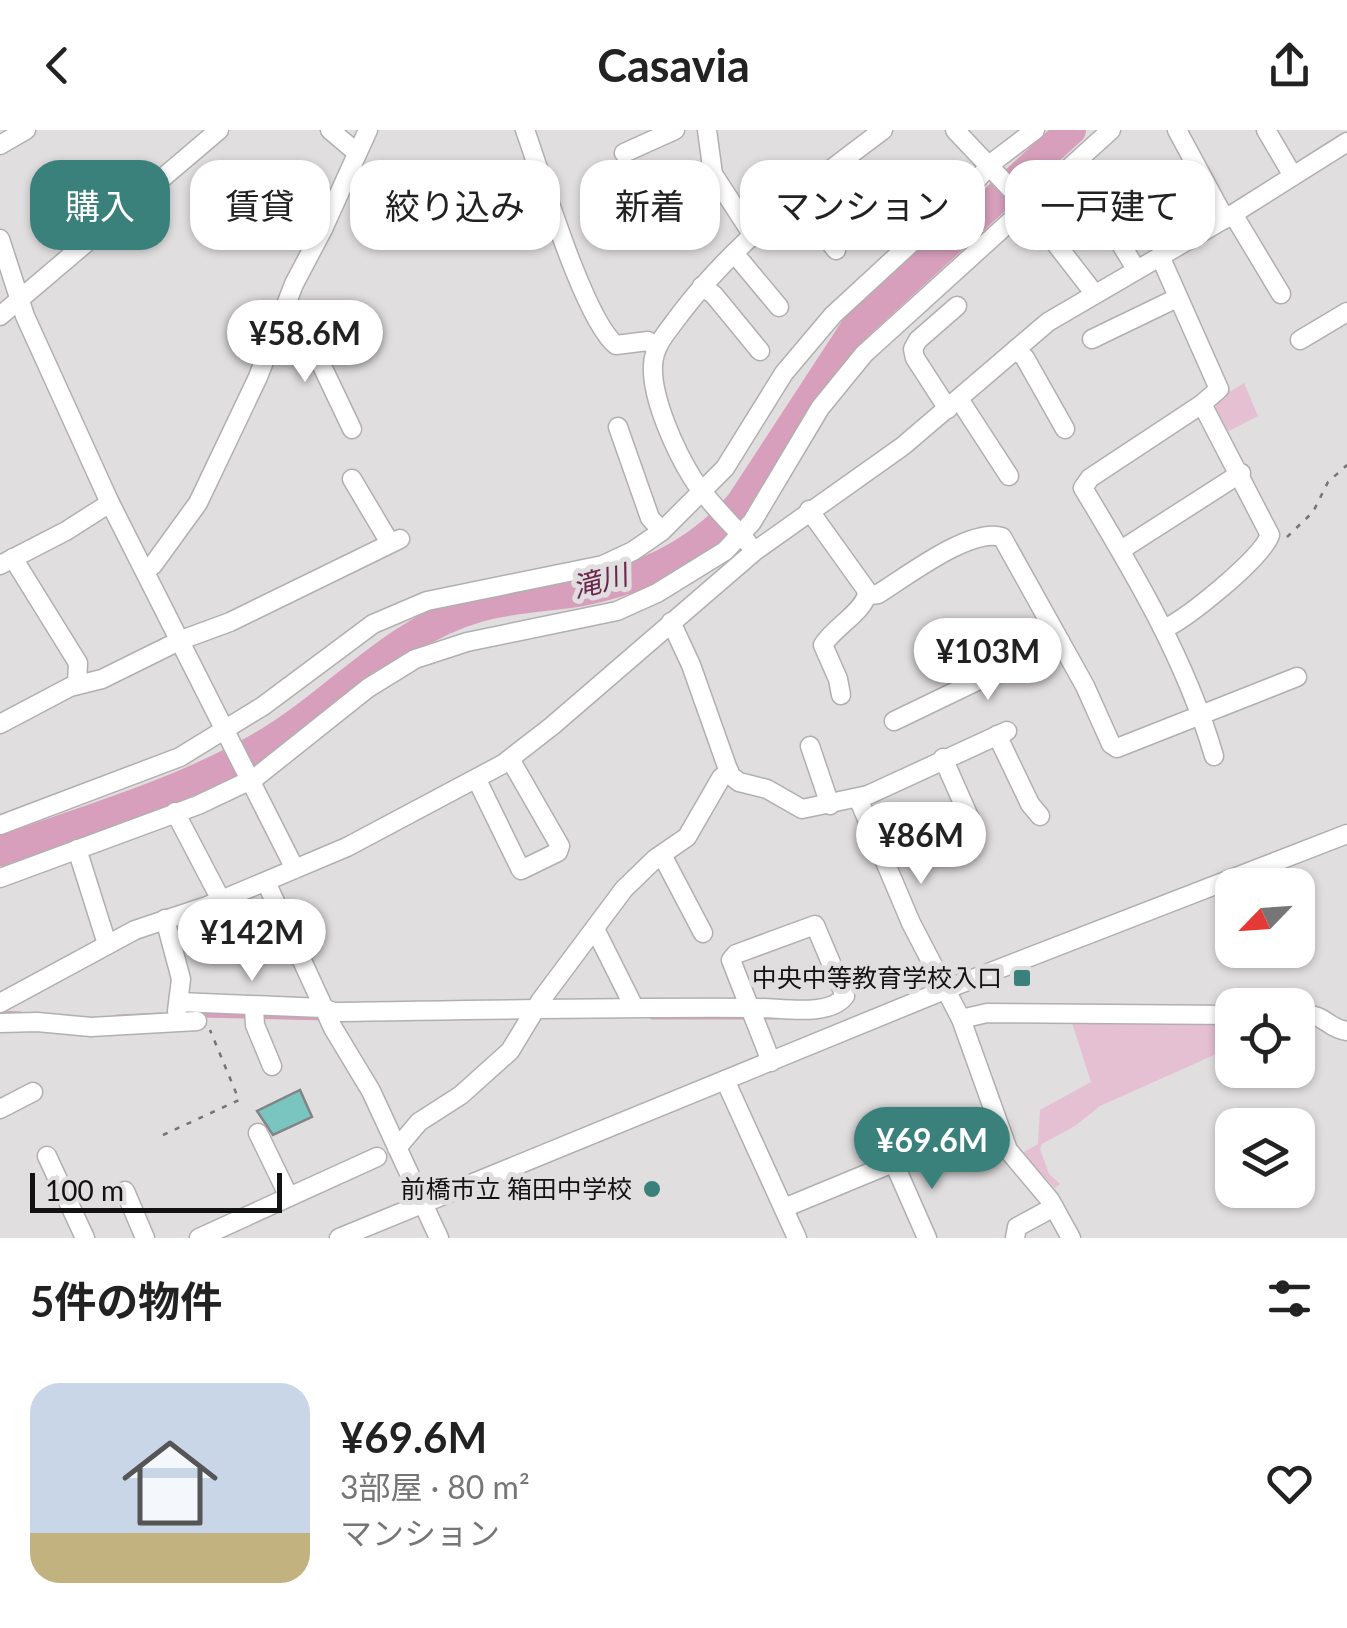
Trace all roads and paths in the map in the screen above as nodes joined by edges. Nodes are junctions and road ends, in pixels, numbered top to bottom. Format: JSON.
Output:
{"nodes":[{"id":1,"x":26,"y":130,"type":"edge"},
{"id":2,"x":219,"y":130,"type":"edge"},
{"id":3,"x":330,"y":130,"type":"edge"},
{"id":4,"x":368,"y":130,"type":"edge"},
{"id":5,"x":526,"y":130,"type":"edge"},
{"id":6,"x":675,"y":130,"type":"edge"},
{"id":7,"x":707,"y":130,"type":"edge"},
{"id":8,"x":882,"y":130,"type":"edge"},
{"id":9,"x":955,"y":130,"type":"edge"},
{"id":10,"x":1035,"y":130,"type":"edge"},
{"id":11,"x":1111,"y":130,"type":"edge"},
{"id":12,"x":1177,"y":130,"type":"edge"},
{"id":13,"x":1266,"y":130,"type":"edge"},
{"id":14,"x":1347,"y":142,"type":"edge"},
{"id":15,"x":0,"y":145,"type":"edge"},
{"id":16,"x":356,"y":152,"type":"junction"},
{"id":17,"x":624,"y":153,"type":"dead end"},
{"id":18,"x":536,"y":160,"type":"edge"},
{"id":19,"x":842,"y":160,"type":"edge"},
{"id":20,"x":1075,"y":160,"type":"edge"},
{"id":21,"x":991,"y":168,"type":"junction"},
{"id":22,"x":1293,"y":176,"type":"junction"},
{"id":23,"x":1005,"y":183,"type":"edge"},
{"id":24,"x":740,"y":215,"type":"edge"},
{"id":25,"x":1229,"y":216,"type":"junction"},
{"id":26,"x":1005,"y":225,"type":"edge"},
{"id":27,"x":560,"y":228,"type":"edge"},
{"id":28,"x":0,"y":239,"type":"edge"},
{"id":29,"x":740,"y":249,"type":"edge"},
{"id":30,"x":1060,"y":250,"type":"edge"},
{"id":31,"x":1124,"y":250,"type":"edge"},
{"id":32,"x":734,"y":254,"type":"junction"},
{"id":33,"x":1160,"y":256,"type":"junction"},
{"id":34,"x":1136,"y":269,"type":"junction"},
{"id":35,"x":702,"y":286,"type":"junction"},
{"id":36,"x":1094,"y":293,"type":"junction"},
{"id":37,"x":1281,"y":294,"type":"dead end"},
{"id":38,"x":1177,"y":298,"type":"junction"},
{"id":39,"x":20,"y":299,"type":"junction"},
{"id":40,"x":957,"y":306,"type":"dead end"},
{"id":41,"x":778,"y":307,"type":"dead end"},
{"id":42,"x":1347,"y":312,"type":"edge"},
{"id":43,"x":0,"y":316,"type":"edge"},
{"id":44,"x":282,"y":320,"type":"junction"},
{"id":45,"x":1092,"y":339,"type":"dead end"},
{"id":46,"x":1300,"y":340,"type":"dead end"},
{"id":47,"x":656,"y":347,"type":"junction"},
{"id":48,"x":1016,"y":349,"type":"junction"},
{"id":49,"x":760,"y":351,"type":"dead end"},
{"id":50,"x":954,"y":404,"type":"junction"},
{"id":51,"x":1202,"y":404,"type":"junction"},
{"id":52,"x":618,"y":426,"type":"dead end"},
{"id":53,"x":1065,"y":428,"type":"dead end"},
{"id":54,"x":352,"y":429,"type":"dead end"},
{"id":55,"x":1240,"y":473,"type":"junction"},
{"id":56,"x":1008,"y":476,"type":"dead end"},
{"id":57,"x":352,"y":479,"type":"dead end"},
{"id":58,"x":706,"y":494,"type":"junction"},
{"id":59,"x":110,"y":503,"type":"junction"},
{"id":60,"x":809,"y":510,"type":"junction"},
{"id":61,"x":662,"y":531,"type":"junction"},
{"id":62,"x":739,"y":533,"type":"junction"},
{"id":63,"x":754,"y":550,"type":"junction"},
{"id":64,"x":1121,"y":550,"type":"junction"},
{"id":65,"x":6,"y":562,"type":"edge"},
{"id":66,"x":145,"y":571,"type":"junction"},
{"id":67,"x":867,"y":593,"type":"junction"},
{"id":68,"x":671,"y":622,"type":"junction"},
{"id":69,"x":1164,"y":629,"type":"junction"},
{"id":70,"x":181,"y":640,"type":"junction"},
{"id":71,"x":1060,"y":641,"type":"junction"},
{"id":72,"x":1297,"y":677,"type":"dead end"},
{"id":73,"x":77,"y":684,"type":"junction"},
{"id":74,"x":841,"y":696,"type":"dead end"},
{"id":75,"x":1202,"y":714,"type":"junction"},
{"id":76,"x":894,"y":721,"type":"dead end"},
{"id":77,"x":0,"y":724,"type":"edge"},
{"id":78,"x":225,"y":732,"type":"junction"},
{"id":79,"x":810,"y":746,"type":"dead end"},
{"id":80,"x":1214,"y":756,"type":"dead end"},
{"id":81,"x":944,"y":758,"type":"junction"},
{"id":82,"x":510,"y":759,"type":"junction"},
{"id":83,"x":729,"y":771,"type":"junction"},
{"id":84,"x":248,"y":778,"type":"junction"},
{"id":85,"x":477,"y":780,"type":"junction"},
{"id":86,"x":858,"y":798,"type":"junction"},
{"id":87,"x":830,"y":805,"type":"junction"},
{"id":88,"x":176,"y":812,"type":"junction"},
{"id":89,"x":1040,"y":816,"type":"dead end"},
{"id":90,"x":970,"y":819,"type":"dead end"},
{"id":91,"x":0,"y":825,"type":"edge"},
{"id":92,"x":1347,"y":834,"type":"edge"},
{"id":93,"x":76,"y":849,"type":"junction"},
{"id":94,"x":662,"y":855,"type":"junction"},
{"id":95,"x":295,"y":870,"type":"junction"},
{"id":96,"x":0,"y":878,"type":"edge"},
{"id":97,"x":266,"y":882,"type":"junction"},
{"id":98,"x":221,"y":900,"type":"junction"},
{"id":99,"x":165,"y":919,"type":"junction"},
{"id":100,"x":595,"y":930,"type":"junction"},
{"id":101,"x":702,"y":933,"type":"dead end"},
{"id":102,"x":107,"y":944,"type":"junction"},
{"id":103,"x":947,"y":990,"type":"junction"},
{"id":104,"x":1,"y":1001,"type":"edge"},
{"id":105,"x":634,"y":1007,"type":"junction"},
{"id":106,"x":323,"y":1008,"type":"junction"},
{"id":107,"x":750,"y":1008,"type":"junction"},
{"id":108,"x":534,"y":1012,"type":"junction"},
{"id":109,"x":177,"y":1013,"type":"junction"},
{"id":110,"x":254,"y":1014,"type":"junction"},
{"id":111,"x":1215,"y":1015,"type":"edge"},
{"id":112,"x":1315,"y":1015,"type":"edge"},
{"id":113,"x":961,"y":1019,"type":"junction"},
{"id":114,"x":197,"y":1021,"type":"joint"},
{"id":115,"x":0,"y":1023,"type":"edge"},
{"id":116,"x":1347,"y":1031,"type":"edge"},
{"id":117,"x":770,"y":1062,"type":"junction"},
{"id":118,"x":272,"y":1066,"type":"dead end"},
{"id":119,"x":725,"y":1080,"type":"junction"},
{"id":120,"x":33,"y":1092,"type":"dead end"},
{"id":121,"x":0,"y":1109,"type":"edge"},
{"id":122,"x":997,"y":1120,"type":"junction"},
{"id":123,"x":258,"y":1134,"type":"dead end"},
{"id":124,"x":163,"y":1135,"type":"dead end"},
{"id":125,"x":397,"y":1148,"type":"junction"},
{"id":126,"x":47,"y":1156,"type":"dead end"},
{"id":127,"x":377,"y":1157,"type":"dead end"},
{"id":128,"x":894,"y":1162,"type":"junction"},
{"id":129,"x":125,"y":1192,"type":"dead end"},
{"id":130,"x":288,"y":1197,"type":"junction"},
{"id":131,"x":423,"y":1203,"type":"junction"},
{"id":132,"x":1054,"y":1207,"type":"junction"},
{"id":133,"x":784,"y":1208,"type":"junction"},
{"id":134,"x":220,"y":1234,"type":"edge"},
{"id":135,"x":85,"y":1238,"type":"edge"},
{"id":136,"x":145,"y":1238,"type":"edge"},
{"id":137,"x":199,"y":1238,"type":"edge"},
{"id":138,"x":339,"y":1238,"type":"edge"},
{"id":139,"x":439,"y":1238,"type":"edge"},
{"id":140,"x":797,"y":1238,"type":"edge"},
{"id":141,"x":927,"y":1238,"type":"edge"},
{"id":142,"x":1015,"y":1238,"type":"edge"},
{"id":143,"x":1071,"y":1238,"type":"edge"}],
"edges":[{"from":1,"to":15,"type":"street"},
{"from":2,"to":39,"type":"street"},
{"from":3,"to":16,"type":"street"},
{"from":4,"to":16,"type":"street"},
{"from":5,"to":18,"type":"street"},
{"from":6,"to":17,"type":"street"},
{"from":7,"to":24,"type":"street"},
{"from":8,"to":19,"type":"street"},
{"from":9,"to":21,"type":"street"},
{"from":10,"to":21,"type":"street"},
{"from":11,"to":20,"type":"street"},
{"from":12,"to":25,"type":"street"},
{"from":13,"to":22,"type":"street"},
{"from":14,"to":22,"type":"street"},
{"from":16,"to":44,"type":"street"},
{"from":21,"to":23,"type":"street"},
{"from":21,"to":58,"type":"street"},
{"from":22,"to":25,"type":"street"},
{"from":25,"to":33,"type":"street"},
{"from":25,"to":37,"type":"street"},
{"from":26,"to":62,"type":"street"},
{"from":27,"to":47,"type":"street"},
{"from":28,"to":39,"type":"street"},
{"from":29,"to":32,"type":"street"},
{"from":30,"to":36,"type":"street"},
{"from":31,"to":34,"type":"street"},
{"from":32,"to":35,"type":"street"},
{"from":32,"to":41,"type":"street"},
{"from":33,"to":34,"type":"street"},
{"from":33,"to":38,"type":"street"},
{"from":34,"to":36,"type":"street"},
{"from":35,"to":47,"type":"street"},
{"from":35,"to":49,"type":"street"},
{"from":36,"to":48,"type":"street"},
{"from":38,"to":45,"type":"street"},
{"from":38,"to":51,"type":"street"},
{"from":39,"to":43,"type":"street"},
{"from":39,"to":59,"type":"street"},
{"from":40,"to":50,"type":"street"},
{"from":42,"to":46,"type":"street"},
{"from":44,"to":54,"type":"street"},
{"from":44,"to":66,"type":"street"},
{"from":47,"to":58,"type":"street"},
{"from":48,"to":50,"type":"street"},
{"from":48,"to":53,"type":"street"},
{"from":50,"to":56,"type":"street"},
{"from":50,"to":60,"type":"street"},
{"from":51,"to":55,"type":"street"},
{"from":51,"to":64,"type":"street"},
{"from":52,"to":61,"type":"street"},
{"from":55,"to":64,"type":"street"},
{"from":55,"to":69,"type":"street"},
{"from":57,"to":70,"type":"street"},
{"from":58,"to":61,"type":"street"},
{"from":58,"to":62,"type":"street"},
{"from":59,"to":65,"type":"street"},
{"from":59,"to":66,"type":"street"},
{"from":60,"to":63,"type":"street"},
{"from":60,"to":67,"type":"street"},
{"from":61,"to":78,"type":"street"},
{"from":62,"to":63,"type":"street"},
{"from":62,"to":84,"type":"street"},
{"from":63,"to":68,"type":"street"},
{"from":64,"to":69,"type":"street"},
{"from":65,"to":73,"type":"street"},
{"from":66,"to":70,"type":"street"},
{"from":67,"to":71,"type":"street"},
{"from":67,"to":74,"type":"street"},
{"from":68,"to":82,"type":"street"},
{"from":68,"to":83,"type":"street"},
{"from":69,"to":75,"type":"street"},
{"from":70,"to":73,"type":"street"},
{"from":70,"to":78,"type":"street"},
{"from":71,"to":75,"type":"street"},
{"from":71,"to":76,"type":"street"},
{"from":72,"to":75,"type":"street"},
{"from":73,"to":77,"type":"street"},
{"from":75,"to":80,"type":"street"},
{"from":78,"to":84,"type":"street"},
{"from":78,"to":91,"type":"street"},
{"from":79,"to":87,"type":"street"},
{"from":81,"to":86,"type":"street"},
{"from":81,"to":89,"type":"street"},
{"from":81,"to":90,"type":"street"},
{"from":82,"to":85,"type":"street"},
{"from":82,"to":85,"type":"street"},
{"from":83,"to":87,"type":"street"},
{"from":83,"to":94,"type":"street"},
{"from":84,"to":88,"type":"street"},
{"from":84,"to":95,"type":"street"},
{"from":85,"to":95,"type":"street"},
{"from":86,"to":87,"type":"street"},
{"from":86,"to":103,"type":"street"},
{"from":88,"to":93,"type":"street"},
{"from":88,"to":98,"type":"street"},
{"from":92,"to":103,"type":"street"},
{"from":93,"to":96,"type":"street"},
{"from":93,"to":102,"type":"street"},
{"from":94,"to":100,"type":"street"},
{"from":94,"to":101,"type":"street"},
{"from":95,"to":97,"type":"street"},
{"from":97,"to":98,"type":"street"},
{"from":97,"to":106,"type":"street"},
{"from":98,"to":99,"type":"street"},
{"from":99,"to":102,"type":"street"},
{"from":99,"to":109,"type":"street"},
{"from":100,"to":105,"type":"street"},
{"from":100,"to":108,"type":"street"},
{"from":102,"to":104,"type":"street"},
{"from":103,"to":113,"type":"street"},
{"from":103,"to":117,"type":"street"},
{"from":105,"to":107,"type":"street"},
{"from":105,"to":108,"type":"street"},
{"from":106,"to":108,"type":"street"},
{"from":106,"to":110,"type":"street"},
{"from":106,"to":125,"type":"street"},
{"from":107,"to":107,"type":"street"},
{"from":107,"to":117,"type":"street"},
{"from":108,"to":125,"type":"street"},
{"from":109,"to":110,"type":"street"},
{"from":109,"to":114,"type":"street"},
{"from":109,"to":115,"type":"street"},
{"from":110,"to":118,"type":"street"},
{"from":111,"to":113,"type":"street"},
{"from":112,"to":116,"type":"street"},
{"from":113,"to":122,"type":"street"},
{"from":114,"to":124,"type":"path"},
{"from":117,"to":119,"type":"street"},
{"from":119,"to":131,"type":"street"},
{"from":119,"to":133,"type":"street"},
{"from":120,"to":121,"type":"street"},
{"from":122,"to":128,"type":"street"},
{"from":122,"to":132,"type":"street"},
{"from":123,"to":130,"type":"street"},
{"from":125,"to":131,"type":"street"},
{"from":126,"to":135,"type":"street"},
{"from":127,"to":130,"type":"street"},
{"from":128,"to":133,"type":"street"},
{"from":128,"to":141,"type":"street"},
{"from":129,"to":136,"type":"street"},
{"from":130,"to":134,"type":"street"},
{"from":131,"to":138,"type":"street"},
{"from":131,"to":139,"type":"street"},
{"from":132,"to":142,"type":"street"},
{"from":132,"to":143,"type":"street"},
{"from":133,"to":140,"type":"street"},
{"from":134,"to":137,"type":"street"}]}
